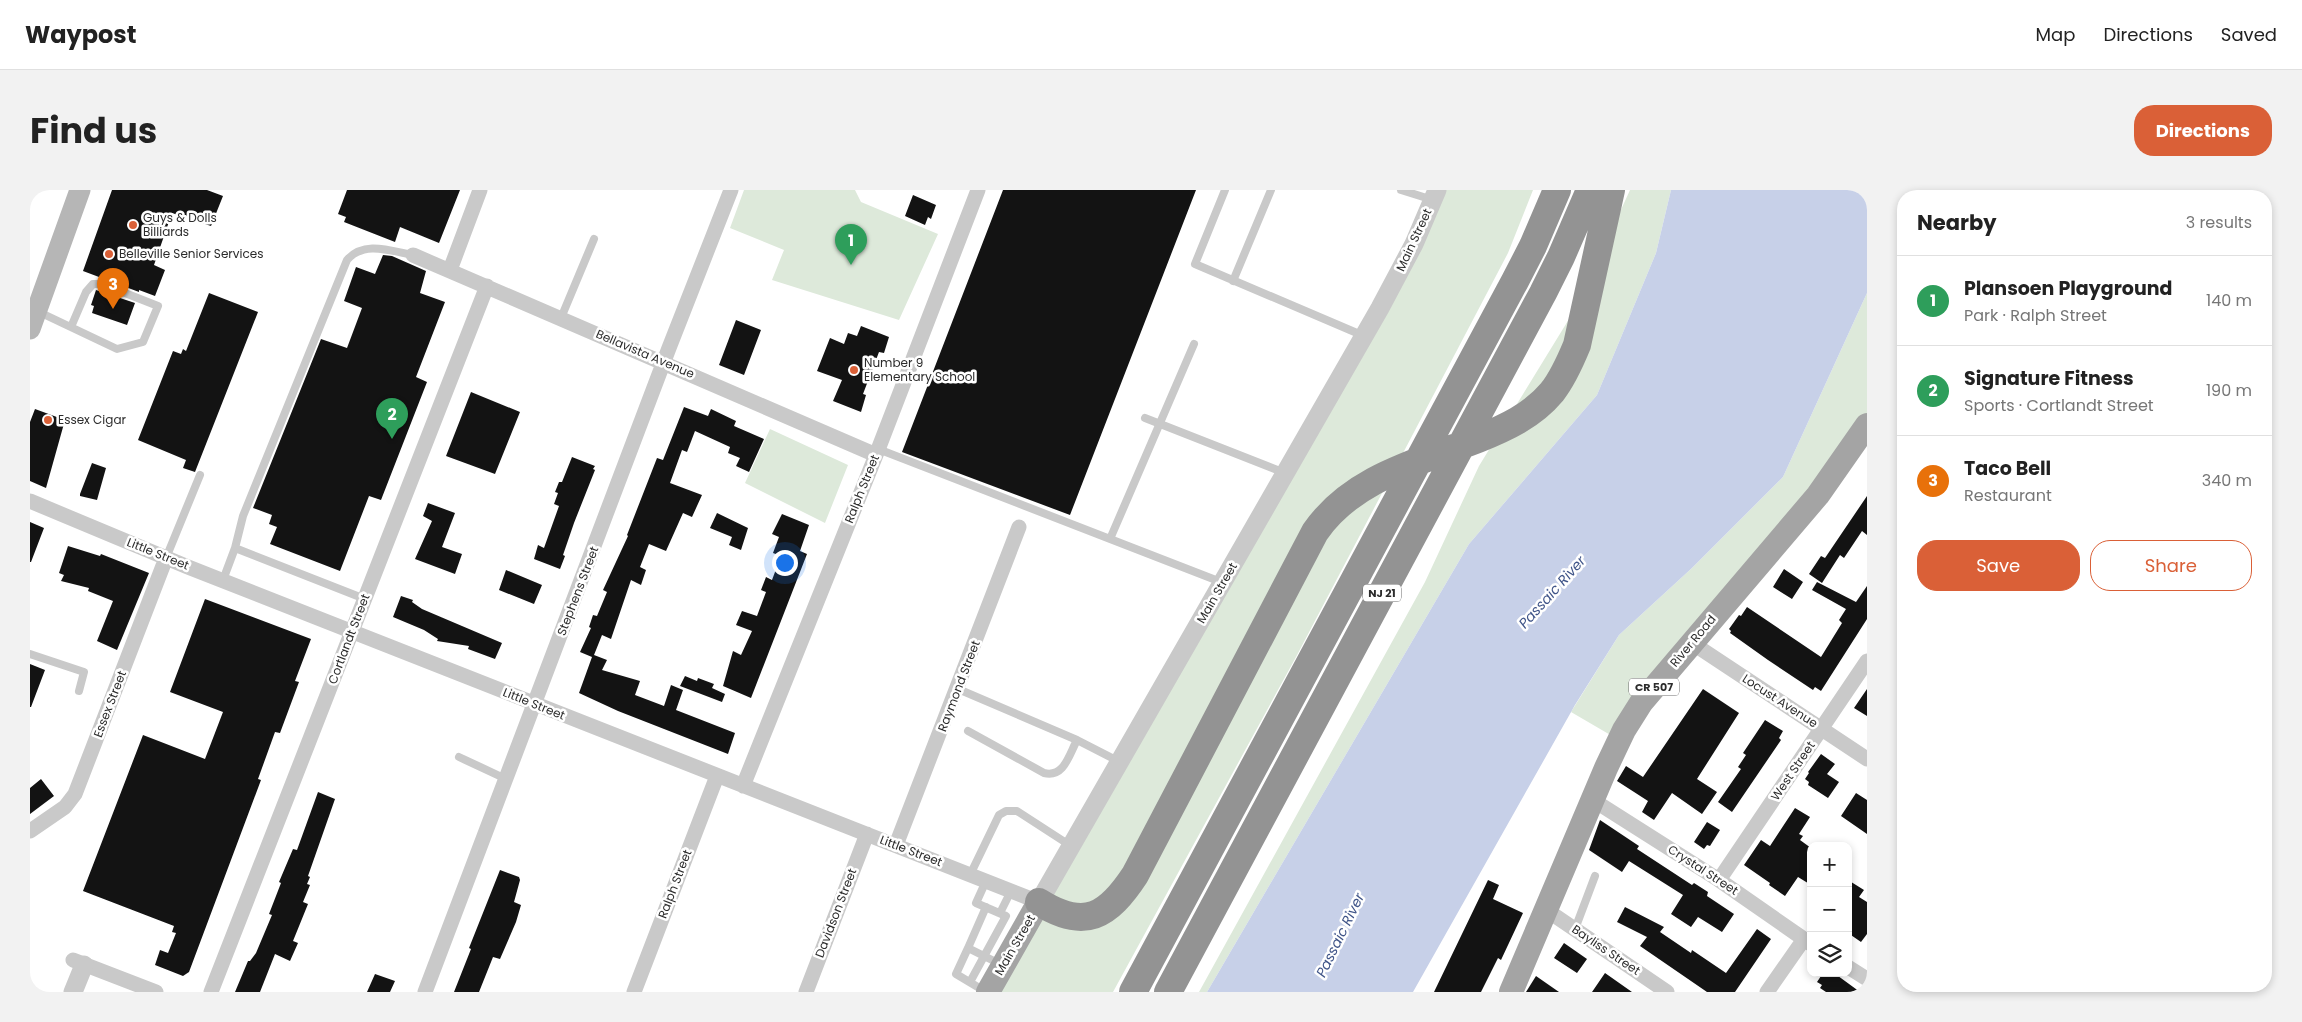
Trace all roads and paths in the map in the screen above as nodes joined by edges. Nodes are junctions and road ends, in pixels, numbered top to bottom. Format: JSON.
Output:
{"nodes":[{"id":1,"x":80,"y":190,"type":"edge"},
{"id":2,"x":480,"y":190,"type":"edge"},
{"id":3,"x":731,"y":190,"type":"edge"},
{"id":4,"x":978,"y":190,"type":"edge"},
{"id":5,"x":1225,"y":190,"type":"edge"},
{"id":6,"x":1271,"y":190,"type":"edge"},
{"id":7,"x":1401,"y":190,"type":"edge"},
{"id":8,"x":1557,"y":190,"type":"edge"},
{"id":9,"x":1590,"y":190,"type":"edge"},
{"id":10,"x":1611,"y":190,"type":"edge"},
{"id":11,"x":1435,"y":195,"type":"edge"},
{"id":12,"x":594,"y":239,"type":"dead end"},
{"id":13,"x":413,"y":255,"type":"joint"},
{"id":14,"x":450,"y":270,"type":"junction"},
{"id":15,"x":1233,"y":281,"type":"junction"},
{"id":16,"x":486,"y":286,"type":"junction"},
{"id":17,"x":32,"y":316,"type":"edge"},
{"id":18,"x":561,"y":318,"type":"junction"},
{"id":19,"x":71,"y":328,"type":"junction"},
{"id":20,"x":1364,"y":336,"type":"junction"},
{"id":21,"x":1194,"y":344,"type":"dead end"},
{"id":22,"x":664,"y":363,"type":"junction"},
{"id":23,"x":1145,"y":418,"type":"dead end"},
{"id":24,"x":1161,"y":424,"type":"junction"},
{"id":25,"x":1867,"y":424,"type":"edge"},
{"id":26,"x":877,"y":452,"type":"junction"},
{"id":27,"x":1285,"y":473,"type":"junction"},
{"id":28,"x":200,"y":475,"type":"dead end"},
{"id":29,"x":30,"y":501,"type":"edge"},
{"id":30,"x":1019,"y":527,"type":"dead end"},
{"id":31,"x":1110,"y":539,"type":"junction"},
{"id":32,"x":235,"y":548,"type":"junction"},
{"id":33,"x":166,"y":558,"type":"junction"},
{"id":34,"x":223,"y":580,"type":"junction"},
{"id":35,"x":1222,"y":583,"type":"junction"},
{"id":36,"x":365,"y":600,"type":"junction"},
{"id":37,"x":352,"y":632,"type":"junction"},
{"id":38,"x":1692,"y":643,"type":"junction"},
{"id":39,"x":30,"y":654,"type":"edge"},
{"id":40,"x":1867,"y":662,"type":"edge"},
{"id":41,"x":79,"y":691,"type":"dead end"},
{"id":42,"x":964,"y":692,"type":"junction"},
{"id":43,"x":535,"y":704,"type":"junction"},
{"id":44,"x":1822,"y":728,"type":"junction"},
{"id":45,"x":968,"y":731,"type":"dead end"},
{"id":46,"x":1077,"y":740,"type":"junction"},
{"id":47,"x":459,"y":757,"type":"dead end"},
{"id":48,"x":1867,"y":759,"type":"edge"},
{"id":49,"x":1120,"y":762,"type":"junction"},
{"id":50,"x":717,"y":776,"type":"junction"},
{"id":51,"x":506,"y":779,"type":"junction"},
{"id":52,"x":743,"y":786,"type":"junction"},
{"id":53,"x":1593,"y":800,"type":"junction"},
{"id":54,"x":30,"y":831,"type":"edge"},
{"id":55,"x":867,"y":834,"type":"junction"},
{"id":56,"x":896,"y":845,"type":"junction"},
{"id":57,"x":1072,"y":846,"type":"junction"},
{"id":58,"x":970,"y":874,"type":"junction"},
{"id":59,"x":1595,"y":876,"type":"dead end"},
{"id":60,"x":1719,"y":880,"type":"junction"},
{"id":61,"x":986,"y":881,"type":"junction"},
{"id":62,"x":1011,"y":891,"type":"junction"},
{"id":63,"x":1039,"y":902,"type":"junction"},
{"id":64,"x":986,"y":907,"type":"junction"},
{"id":65,"x":1545,"y":909,"type":"junction"},
{"id":66,"x":1013,"y":919,"type":"junction"},
{"id":67,"x":1575,"y":929,"type":"junction"},
{"id":68,"x":1807,"y":942,"type":"edge"},
{"id":69,"x":968,"y":948,"type":"junction"},
{"id":70,"x":994,"y":961,"type":"junction"},
{"id":71,"x":78,"y":962,"type":"joint"},
{"id":72,"x":1852,"y":970,"type":"edge"},
{"id":73,"x":1867,"y":979,"type":"edge"},
{"id":74,"x":982,"y":989,"type":"edge"},
{"id":75,"x":73,"y":992,"type":"edge"},
{"id":76,"x":156,"y":992,"type":"edge"},
{"id":77,"x":211,"y":992,"type":"edge"},
{"id":78,"x":425,"y":992,"type":"edge"},
{"id":79,"x":634,"y":992,"type":"edge"},
{"id":80,"x":806,"y":992,"type":"edge"},
{"id":81,"x":1132,"y":992,"type":"edge"},
{"id":82,"x":1168,"y":992,"type":"edge"},
{"id":83,"x":1511,"y":992,"type":"edge"},
{"id":84,"x":1667,"y":992,"type":"edge"},
{"id":85,"x":1767,"y":992,"type":"edge"}],
"edges":[{"from":1,"to":17,"type":"main road"},
{"from":2,"to":14,"type":"street"},
{"from":3,"to":22,"type":"street","name":"Stephens Street"},
{"from":4,"to":26,"type":"street","name":"Ralph Street"},
{"from":5,"to":15,"type":"lane"},
{"from":6,"to":15,"type":"lane"},
{"from":7,"to":11,"type":"lane"},
{"from":8,"to":81,"type":"highway","number":"NJ 21"},
{"from":9,"to":82,"type":"highway","number":"NJ 21"},
{"from":10,"to":63,"type":"highway"},
{"from":11,"to":20,"type":"street","name":"Main Street"},
{"from":12,"to":18,"type":"lane"},
{"from":13,"to":14,"type":"street","name":"Bellavista Avenue"},
{"from":13,"to":32,"type":"lane"},
{"from":14,"to":16,"type":"street","name":"Bellavista Avenue"},
{"from":15,"to":20,"type":"lane"},
{"from":16,"to":18,"type":"street","name":"Bellavista Avenue"},
{"from":16,"to":36,"type":"street","name":"Cortlandt Street"},
{"from":17,"to":19,"type":"lane"},
{"from":18,"to":22,"type":"street","name":"Bellavista Avenue"},
{"from":19,"to":19,"type":"lane"},
{"from":20,"to":27,"type":"street","name":"Main Street"},
{"from":21,"to":24,"type":"lane"},
{"from":22,"to":26,"type":"street","name":"Bellavista Avenue"},
{"from":22,"to":43,"type":"street","name":"Stephens Street"},
{"from":23,"to":24,"type":"lane"},
{"from":24,"to":27,"type":"lane"},
{"from":24,"to":31,"type":"lane"},
{"from":25,"to":38,"type":"main road","name":"River Road","number":"CR 507"},
{"from":26,"to":31,"type":"lane"},
{"from":26,"to":52,"type":"street","name":"Ralph Street"},
{"from":27,"to":35,"type":"street","name":"Main Street"},
{"from":28,"to":33,"type":"lane"},
{"from":29,"to":33,"type":"street","name":"Little Street"},
{"from":30,"to":42,"type":"street","name":"Raymond Street"},
{"from":31,"to":35,"type":"lane"},
{"from":32,"to":34,"type":"lane"},
{"from":32,"to":36,"type":"lane"},
{"from":33,"to":34,"type":"street","name":"Little Street"},
{"from":33,"to":54,"type":"street","name":"Essex Street"},
{"from":34,"to":37,"type":"street","name":"Little Street"},
{"from":35,"to":49,"type":"street","name":"Main Street"},
{"from":36,"to":37,"type":"street","name":"Cortlandt Street"},
{"from":37,"to":43,"type":"street","name":"Little Street"},
{"from":37,"to":77,"type":"street","name":"Cortlandt Street"},
{"from":38,"to":44,"type":"street","name":"Locust Avenue"},
{"from":38,"to":53,"type":"main road","name":"River Road","number":"CR 507"},
{"from":39,"to":41,"type":"lane"},
{"from":40,"to":44,"type":"street","name":"West Street"},
{"from":42,"to":46,"type":"lane"},
{"from":42,"to":56,"type":"street","name":"Raymond Street"},
{"from":43,"to":50,"type":"street","name":"Little Street"},
{"from":43,"to":51,"type":"street","name":"Stephens Street"},
{"from":44,"to":48,"type":"street","name":"Locust Avenue"},
{"from":44,"to":60,"type":"street","name":"West Street"},
{"from":45,"to":46,"type":"lane"},
{"from":46,"to":49,"type":"lane"},
{"from":47,"to":51,"type":"lane"},
{"from":49,"to":57,"type":"street","name":"Main Street"},
{"from":50,"to":52,"type":"street","name":"Little Street"},
{"from":50,"to":79,"type":"street","name":"Ralph Street"},
{"from":51,"to":78,"type":"street","name":"Stephens Street"},
{"from":52,"to":55,"type":"street","name":"Little Street"},
{"from":53,"to":60,"type":"street","name":"Crystal Street"},
{"from":53,"to":65,"type":"main road","name":"River Road","number":"CR 507"},
{"from":55,"to":56,"type":"street","name":"Little Street"},
{"from":55,"to":80,"type":"street","name":"Davidson Street"},
{"from":56,"to":58,"type":"street","name":"Little Street"},
{"from":57,"to":58,"type":"lane"},
{"from":57,"to":63,"type":"street","name":"Main Street"},
{"from":58,"to":61,"type":"street","name":"Little Street"},
{"from":59,"to":67,"type":"lane"},
{"from":60,"to":68,"type":"street","name":"Crystal Street"},
{"from":61,"to":62,"type":"street","name":"Little Street"},
{"from":61,"to":64,"type":"lane"},
{"from":62,"to":63,"type":"street","name":"Little Street"},
{"from":62,"to":66,"type":"lane"},
{"from":63,"to":66,"type":"main road","name":"Main Street"},
{"from":64,"to":66,"type":"lane"},
{"from":64,"to":69,"type":"lane"},
{"from":65,"to":67,"type":"street","name":"Bayliss Street"},
{"from":65,"to":83,"type":"main road","name":"River Road","number":"CR 507"},
{"from":66,"to":70,"type":"main road","name":"Main Street"},
{"from":67,"to":84,"type":"street","name":"Bayliss Street"},
{"from":68,"to":85,"type":"street"},
{"from":69,"to":70,"type":"lane"},
{"from":69,"to":74,"type":"lane"},
{"from":70,"to":74,"type":"main road","name":"Main Street"},
{"from":71,"to":75,"type":"street"},
{"from":71,"to":76,"type":"street"},
{"from":72,"to":73,"type":"street"}]}
